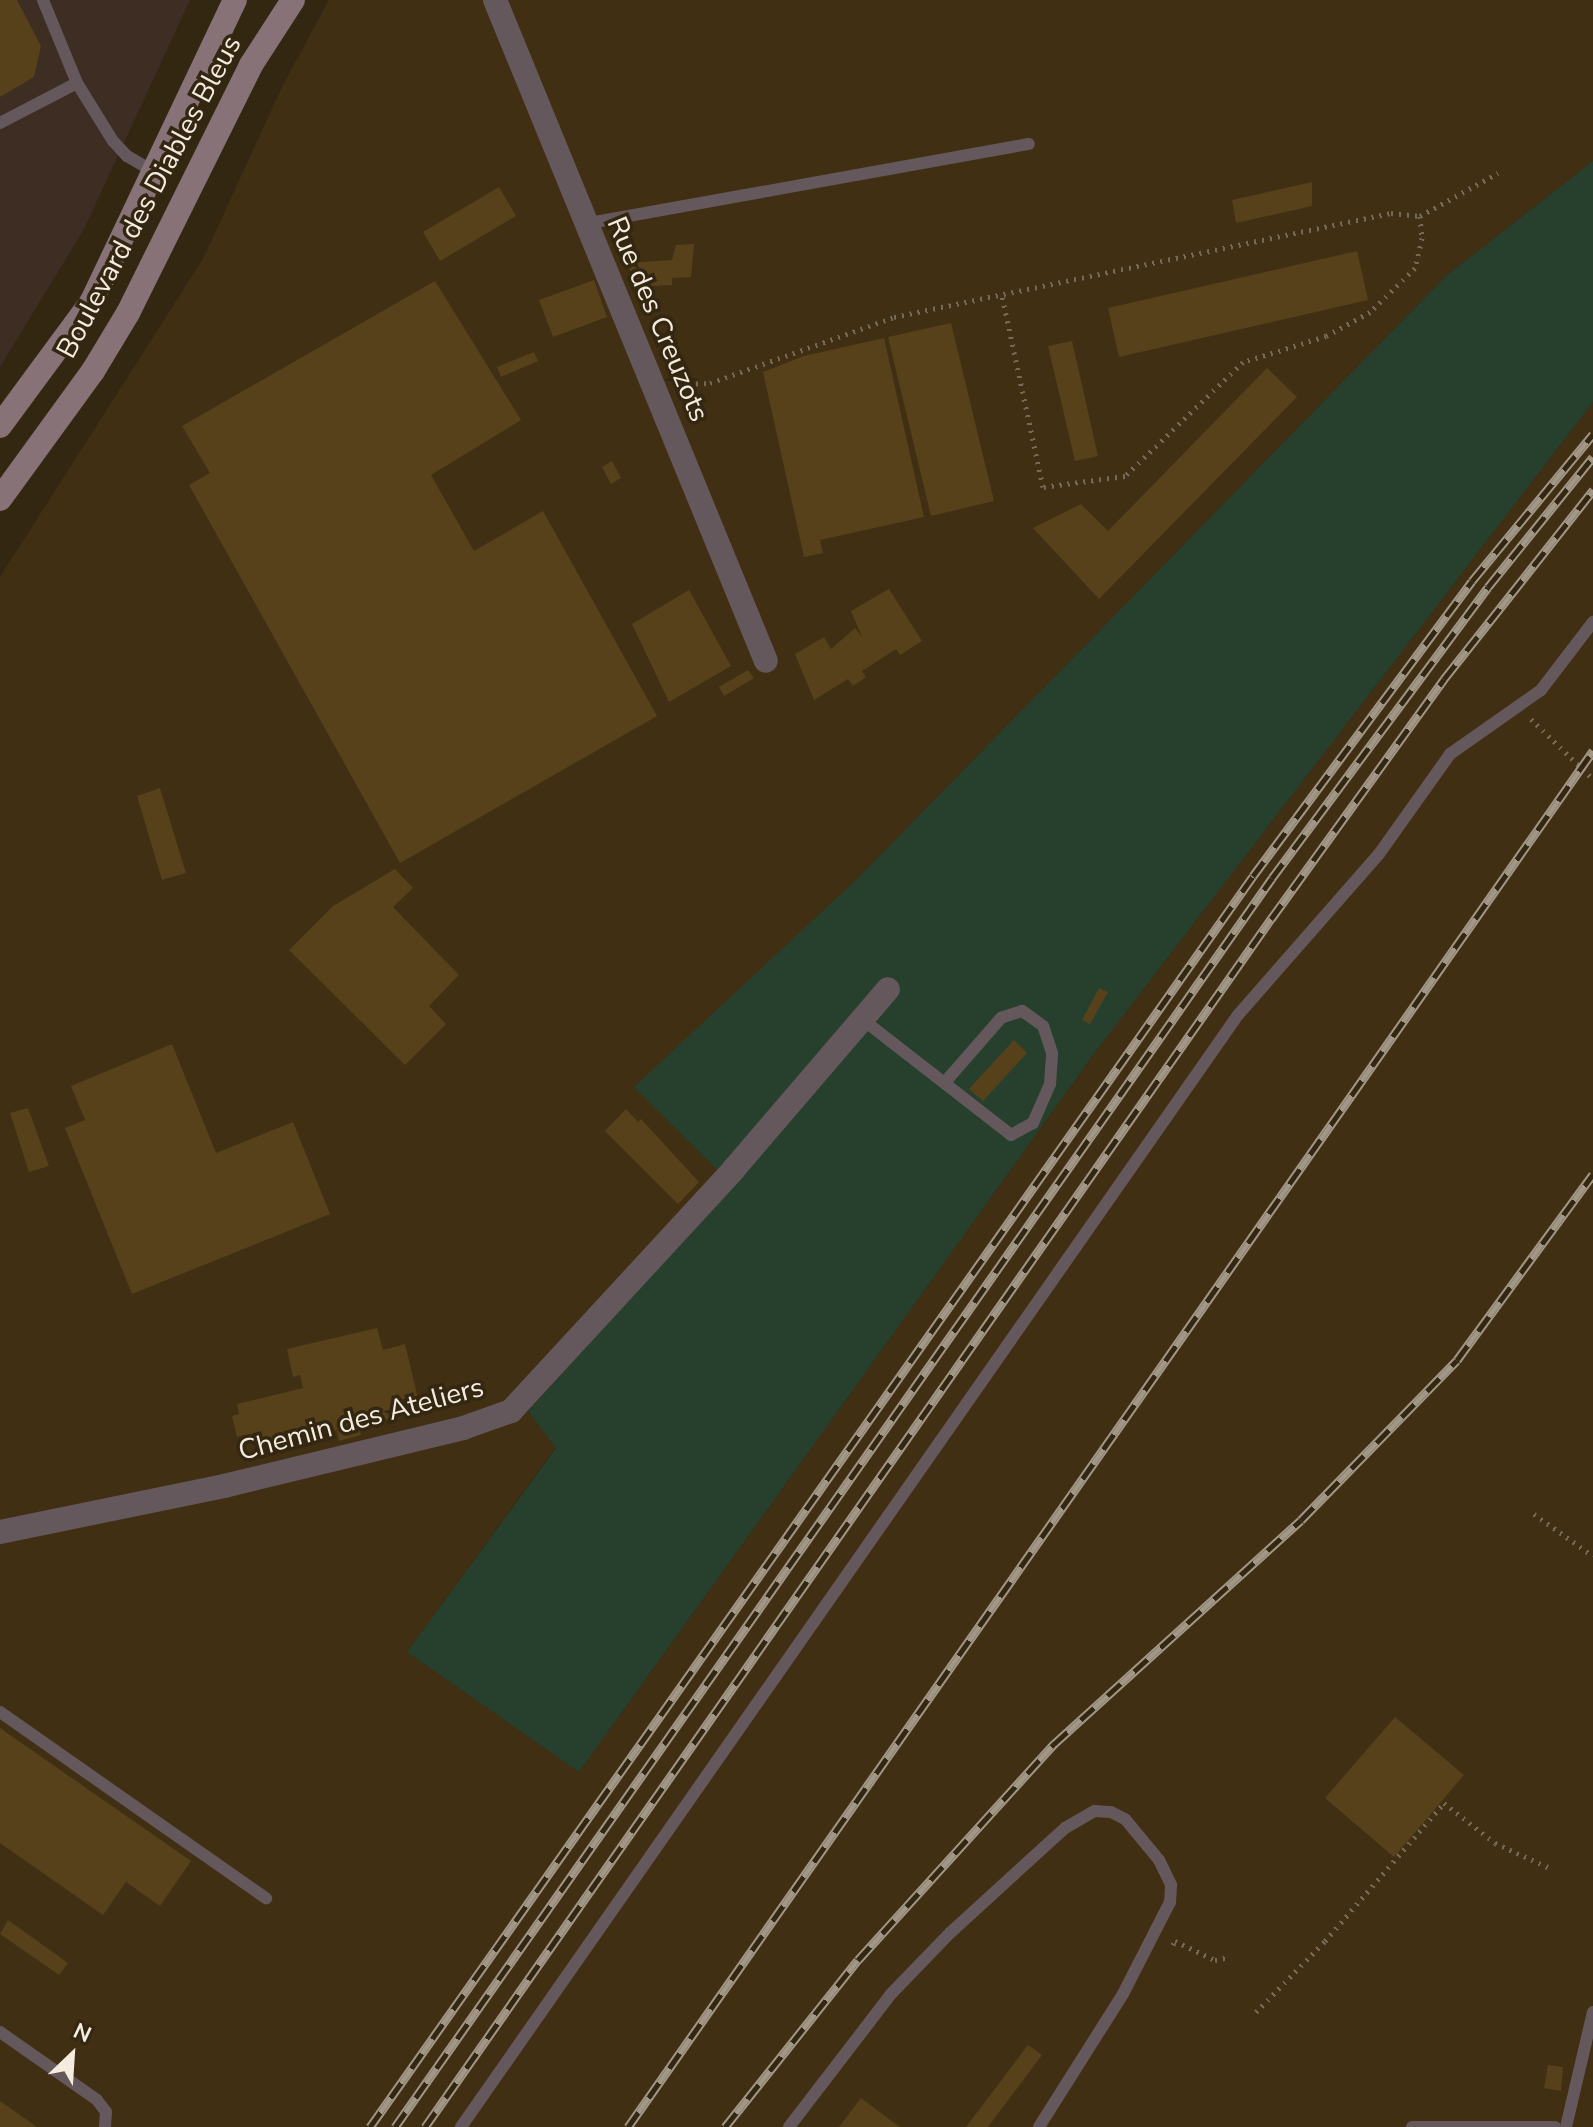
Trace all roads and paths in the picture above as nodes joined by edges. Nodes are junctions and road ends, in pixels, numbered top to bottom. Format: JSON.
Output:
{"nodes":[{"id":1,"x":43,"y":0,"type":"edge"},
{"id":2,"x":293,"y":0,"type":"edge"},
{"id":3,"x":495,"y":0,"type":"edge"},
{"id":4,"x":233,"y":2,"type":"edge"},
{"id":5,"x":77,"y":83,"type":"junction"},
{"id":6,"x":0,"y":123,"type":"edge"},
{"id":7,"x":1029,"y":144,"type":"dead end"},
{"id":8,"x":155,"y":172,"type":"junction"},
{"id":9,"x":1498,"y":173,"type":"dead end"},
{"id":10,"x":1420,"y":216,"type":"junction"},
{"id":11,"x":584,"y":224,"type":"junction"},
{"id":12,"x":1002,"y":296,"type":"junction"},
{"id":13,"x":655,"y":385,"type":"junction"},
{"id":14,"x":0,"y":426,"type":"edge"},
{"id":15,"x":0,"y":499,"type":"edge"},
{"id":16,"x":1593,"y":622,"type":"edge"},
{"id":17,"x":766,"y":661,"type":"dead end"},
{"id":18,"x":1521,"y":704,"type":"junction"},
{"id":19,"x":1593,"y":779,"type":"edge"},
{"id":20,"x":888,"y":989,"type":"dead end"},
{"id":21,"x":862,"y":1019,"type":"junction"},
{"id":22,"x":946,"y":1081,"type":"junction"},
{"id":23,"x":1534,"y":1514,"type":"dead end"},
{"id":24,"x":0,"y":1532,"type":"edge"},
{"id":25,"x":1593,"y":1556,"type":"edge"},
{"id":26,"x":0,"y":1712,"type":"edge"},
{"id":27,"x":1552,"y":1869,"type":"dead end"},
{"id":28,"x":266,"y":1898,"type":"dead end"},
{"id":29,"x":1143,"y":1957,"type":"junction"},
{"id":30,"x":1229,"y":1957,"type":"dead end"},
{"id":31,"x":1256,"y":2012,"type":"dead end"},
{"id":32,"x":1593,"y":2012,"type":"edge"},
{"id":33,"x":0,"y":2032,"type":"edge"},
{"id":34,"x":105,"y":2127,"type":"edge"},
{"id":35,"x":461,"y":2127,"type":"edge"},
{"id":36,"x":789,"y":2127,"type":"edge"},
{"id":37,"x":1039,"y":2127,"type":"edge"},
{"id":38,"x":1412,"y":2127,"type":"edge"},
{"id":39,"x":1555,"y":2127,"type":"edge"},
{"id":40,"x":1566,"y":2127,"type":"edge"}],
"edges":[{"from":1,"to":5,"type":"lane"},
{"from":2,"to":15,"type":"main road","name":"Boulevard des Diables Bleus"},
{"from":3,"to":11,"type":"street","name":"Rue des Creuzots"},
{"from":4,"to":8,"type":"main road","name":"Boulevard des Diables Bleus"},
{"from":5,"to":6,"type":"lane"},
{"from":5,"to":8,"type":"lane"},
{"from":7,"to":11,"type":"lane"},
{"from":8,"to":14,"type":"main road","name":"Boulevard des Diables Bleus"},
{"from":9,"to":10,"type":"path"},
{"from":10,"to":12,"type":"path"},
{"from":10,"to":12,"type":"path"},
{"from":11,"to":13,"type":"street","name":"Rue des Creuzots"},
{"from":12,"to":13,"type":"path"},
{"from":13,"to":17,"type":"street","name":"Rue des Creuzots"},
{"from":16,"to":18,"type":"lane"},
{"from":18,"to":19,"type":"path"},
{"from":18,"to":35,"type":"lane"},
{"from":20,"to":21,"type":"street","name":"Chemin des Ateliers"},
{"from":21,"to":22,"type":"lane"},
{"from":21,"to":24,"type":"street","name":"Chemin des Ateliers"},
{"from":22,"to":22,"type":"lane"},
{"from":23,"to":25,"type":"path"},
{"from":26,"to":28,"type":"lane"},
{"from":27,"to":31,"type":"path"},
{"from":29,"to":30,"type":"path"},
{"from":29,"to":36,"type":"lane"},
{"from":29,"to":37,"type":"lane"},
{"from":32,"to":40,"type":"lane"},
{"from":33,"to":34,"type":"lane"},
{"from":38,"to":39,"type":"lane"}]}
